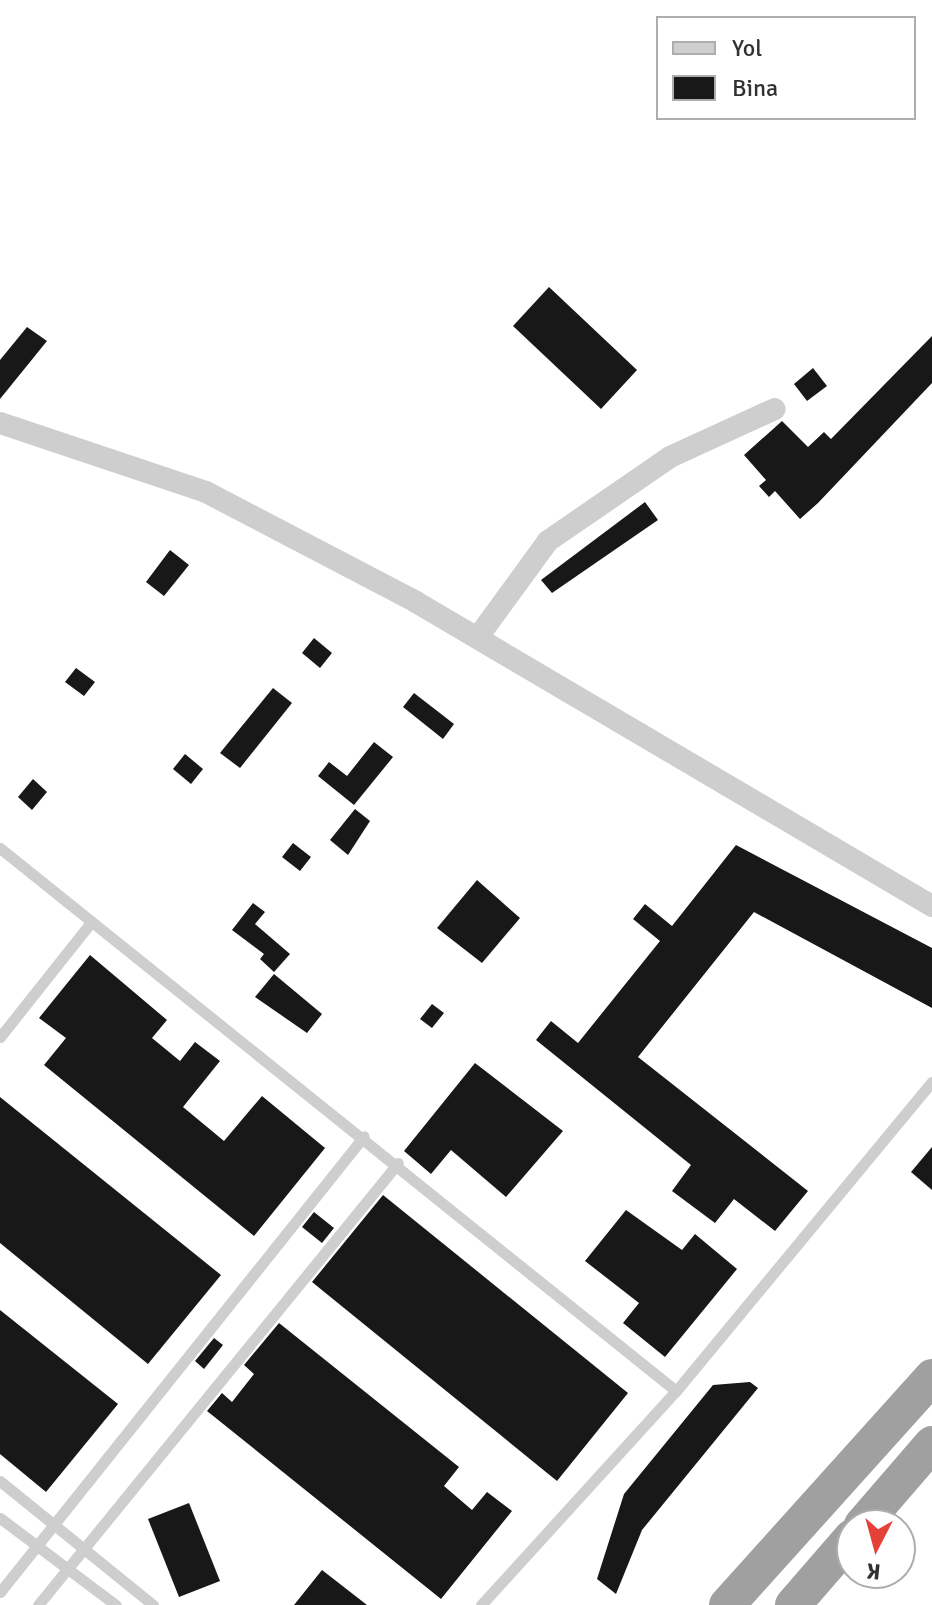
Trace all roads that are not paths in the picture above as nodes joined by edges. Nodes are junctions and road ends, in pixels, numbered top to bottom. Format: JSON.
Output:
{"nodes":[{"id":1,"x":775,"y":409,"type":"dead end"},
{"id":2,"x":0,"y":423,"type":"edge"},
{"id":3,"x":478,"y":637,"type":"junction"},
{"id":4,"x":0,"y":848,"type":"edge"},
{"id":5,"x":932,"y":906,"type":"edge"},
{"id":6,"x":91,"y":922,"type":"junction"},
{"id":7,"x":0,"y":1037,"type":"edge"},
{"id":8,"x":932,"y":1082,"type":"edge"},
{"id":9,"x":364,"y":1136,"type":"junction"},
{"id":10,"x":398,"y":1163,"type":"junction"},
{"id":11,"x":932,"y":1377,"type":"edge"},
{"id":12,"x":676,"y":1391,"type":"junction"},
{"id":13,"x":932,"y":1444,"type":"edge"},
{"id":14,"x":0,"y":1481,"type":"edge"},
{"id":15,"x":876,"y":1509,"type":"edge"},
{"id":16,"x":0,"y":1518,"type":"edge"},
{"id":17,"x":56,"y":1526,"type":"junction"},
{"id":18,"x":36,"y":1548,"type":"junction"},
{"id":19,"x":86,"y":1549,"type":"junction"},
{"id":20,"x":836,"y":1555,"type":"edge"},
{"id":21,"x":69,"y":1566,"type":"junction"},
{"id":22,"x":0,"y":1592,"type":"edge"},
{"id":23,"x":38,"y":1605,"type":"edge"},
{"id":24,"x":116,"y":1605,"type":"edge"},
{"id":25,"x":153,"y":1605,"type":"edge"},
{"id":26,"x":481,"y":1605,"type":"edge"},
{"id":27,"x":727,"y":1605,"type":"edge"},
{"id":28,"x":793,"y":1605,"type":"edge"}],
"edges":[{"from":1,"to":3,"type":"street"},
{"from":2,"to":3,"type":"street"},
{"from":3,"to":5,"type":"street"},
{"from":4,"to":6,"type":"lane"},
{"from":6,"to":7,"type":"lane"},
{"from":6,"to":9,"type":"lane"},
{"from":8,"to":12,"type":"lane"},
{"from":9,"to":10,"type":"lane"},
{"from":9,"to":17,"type":"lane"},
{"from":10,"to":12,"type":"lane"},
{"from":10,"to":19,"type":"lane"},
{"from":11,"to":27,"type":"highway"},
{"from":12,"to":26,"type":"lane"},
{"from":13,"to":15,"type":"highway"},
{"from":14,"to":17,"type":"lane"},
{"from":16,"to":18,"type":"lane"},
{"from":17,"to":18,"type":"lane"},
{"from":17,"to":19,"type":"lane"},
{"from":18,"to":21,"type":"lane"},
{"from":18,"to":22,"type":"lane"},
{"from":19,"to":21,"type":"lane"},
{"from":19,"to":25,"type":"lane"},
{"from":20,"to":28,"type":"highway"},
{"from":21,"to":23,"type":"lane"},
{"from":21,"to":24,"type":"lane"}]}
